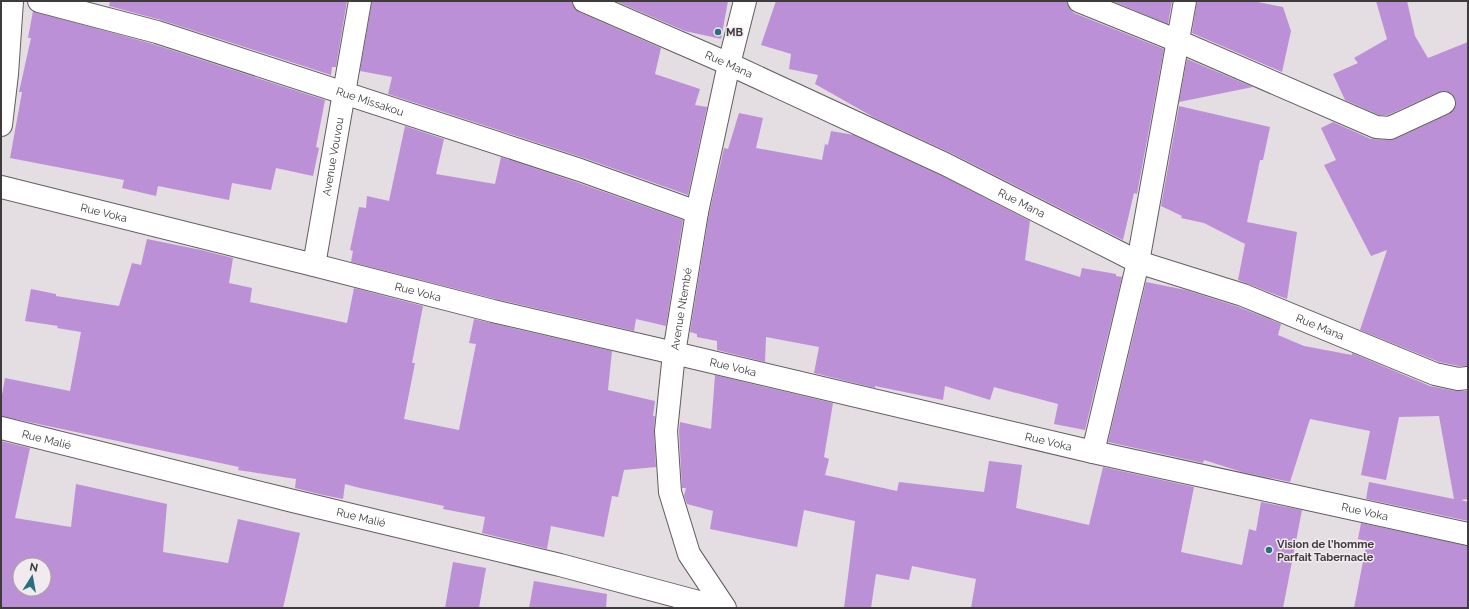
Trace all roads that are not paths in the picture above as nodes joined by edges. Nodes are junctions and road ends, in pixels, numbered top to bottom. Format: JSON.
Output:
{"nodes":[{"id":1,"x":12,"y":1,"type":"edge"},
{"id":2,"x":39,"y":1,"type":"edge"},
{"id":3,"x":360,"y":1,"type":"edge"},
{"id":4,"x":584,"y":1,"type":"edge"},
{"id":5,"x":745,"y":1,"type":"edge"},
{"id":6,"x":1079,"y":1,"type":"edge"},
{"id":7,"x":1185,"y":1,"type":"edge"},
{"id":8,"x":1178,"y":41,"type":"junction"},
{"id":9,"x":729,"y":64,"type":"junction"},
{"id":10,"x":345,"y":93,"type":"junction"},
{"id":11,"x":1444,"y":104,"type":"dead end"},
{"id":12,"x":1,"y":125,"type":"edge"},
{"id":13,"x":1,"y":187,"type":"edge"},
{"id":14,"x":697,"y":212,"type":"junction"},
{"id":15,"x":1138,"y":262,"type":"junction"},
{"id":16,"x":314,"y":265,"type":"junction"},
{"id":17,"x":674,"y":353,"type":"junction"},
{"id":18,"x":1468,"y":378,"type":"edge"},
{"id":19,"x":1,"y":428,"type":"edge"},
{"id":20,"x":1093,"y":452,"type":"junction"},
{"id":21,"x":1468,"y":534,"type":"edge"},
{"id":22,"x":721,"y":608,"type":"edge"},
{"id":23,"x":725,"y":608,"type":"edge"}],
"edges":[{"from":1,"to":12,"type":"street"},
{"from":2,"to":10,"type":"street","name":"Rue Missakou"},
{"from":3,"to":10,"type":"street","name":"Avenue Vouvou"},
{"from":4,"to":9,"type":"street","name":"Rue Mana"},
{"from":5,"to":9,"type":"street","name":"Avenue Ntembé"},
{"from":6,"to":8,"type":"street"},
{"from":7,"to":8,"type":"street"},
{"from":8,"to":11,"type":"street"},
{"from":8,"to":15,"type":"street"},
{"from":9,"to":14,"type":"street","name":"Avenue Ntembé"},
{"from":9,"to":15,"type":"street","name":"Rue Mana"},
{"from":10,"to":14,"type":"street","name":"Rue Missakou"},
{"from":10,"to":16,"type":"street","name":"Avenue Vouvou"},
{"from":13,"to":16,"type":"street","name":"Rue Voka"},
{"from":14,"to":17,"type":"street","name":"Avenue Ntembé"},
{"from":15,"to":18,"type":"street","name":"Rue Mana"},
{"from":15,"to":20,"type":"street"},
{"from":16,"to":17,"type":"street","name":"Rue Voka"},
{"from":17,"to":20,"type":"street","name":"Rue Voka"},
{"from":17,"to":23,"type":"street","name":"Avenue Ntembé"},
{"from":19,"to":22,"type":"street","name":"Rue Malié"},
{"from":20,"to":21,"type":"street","name":"Rue Voka"}]}
